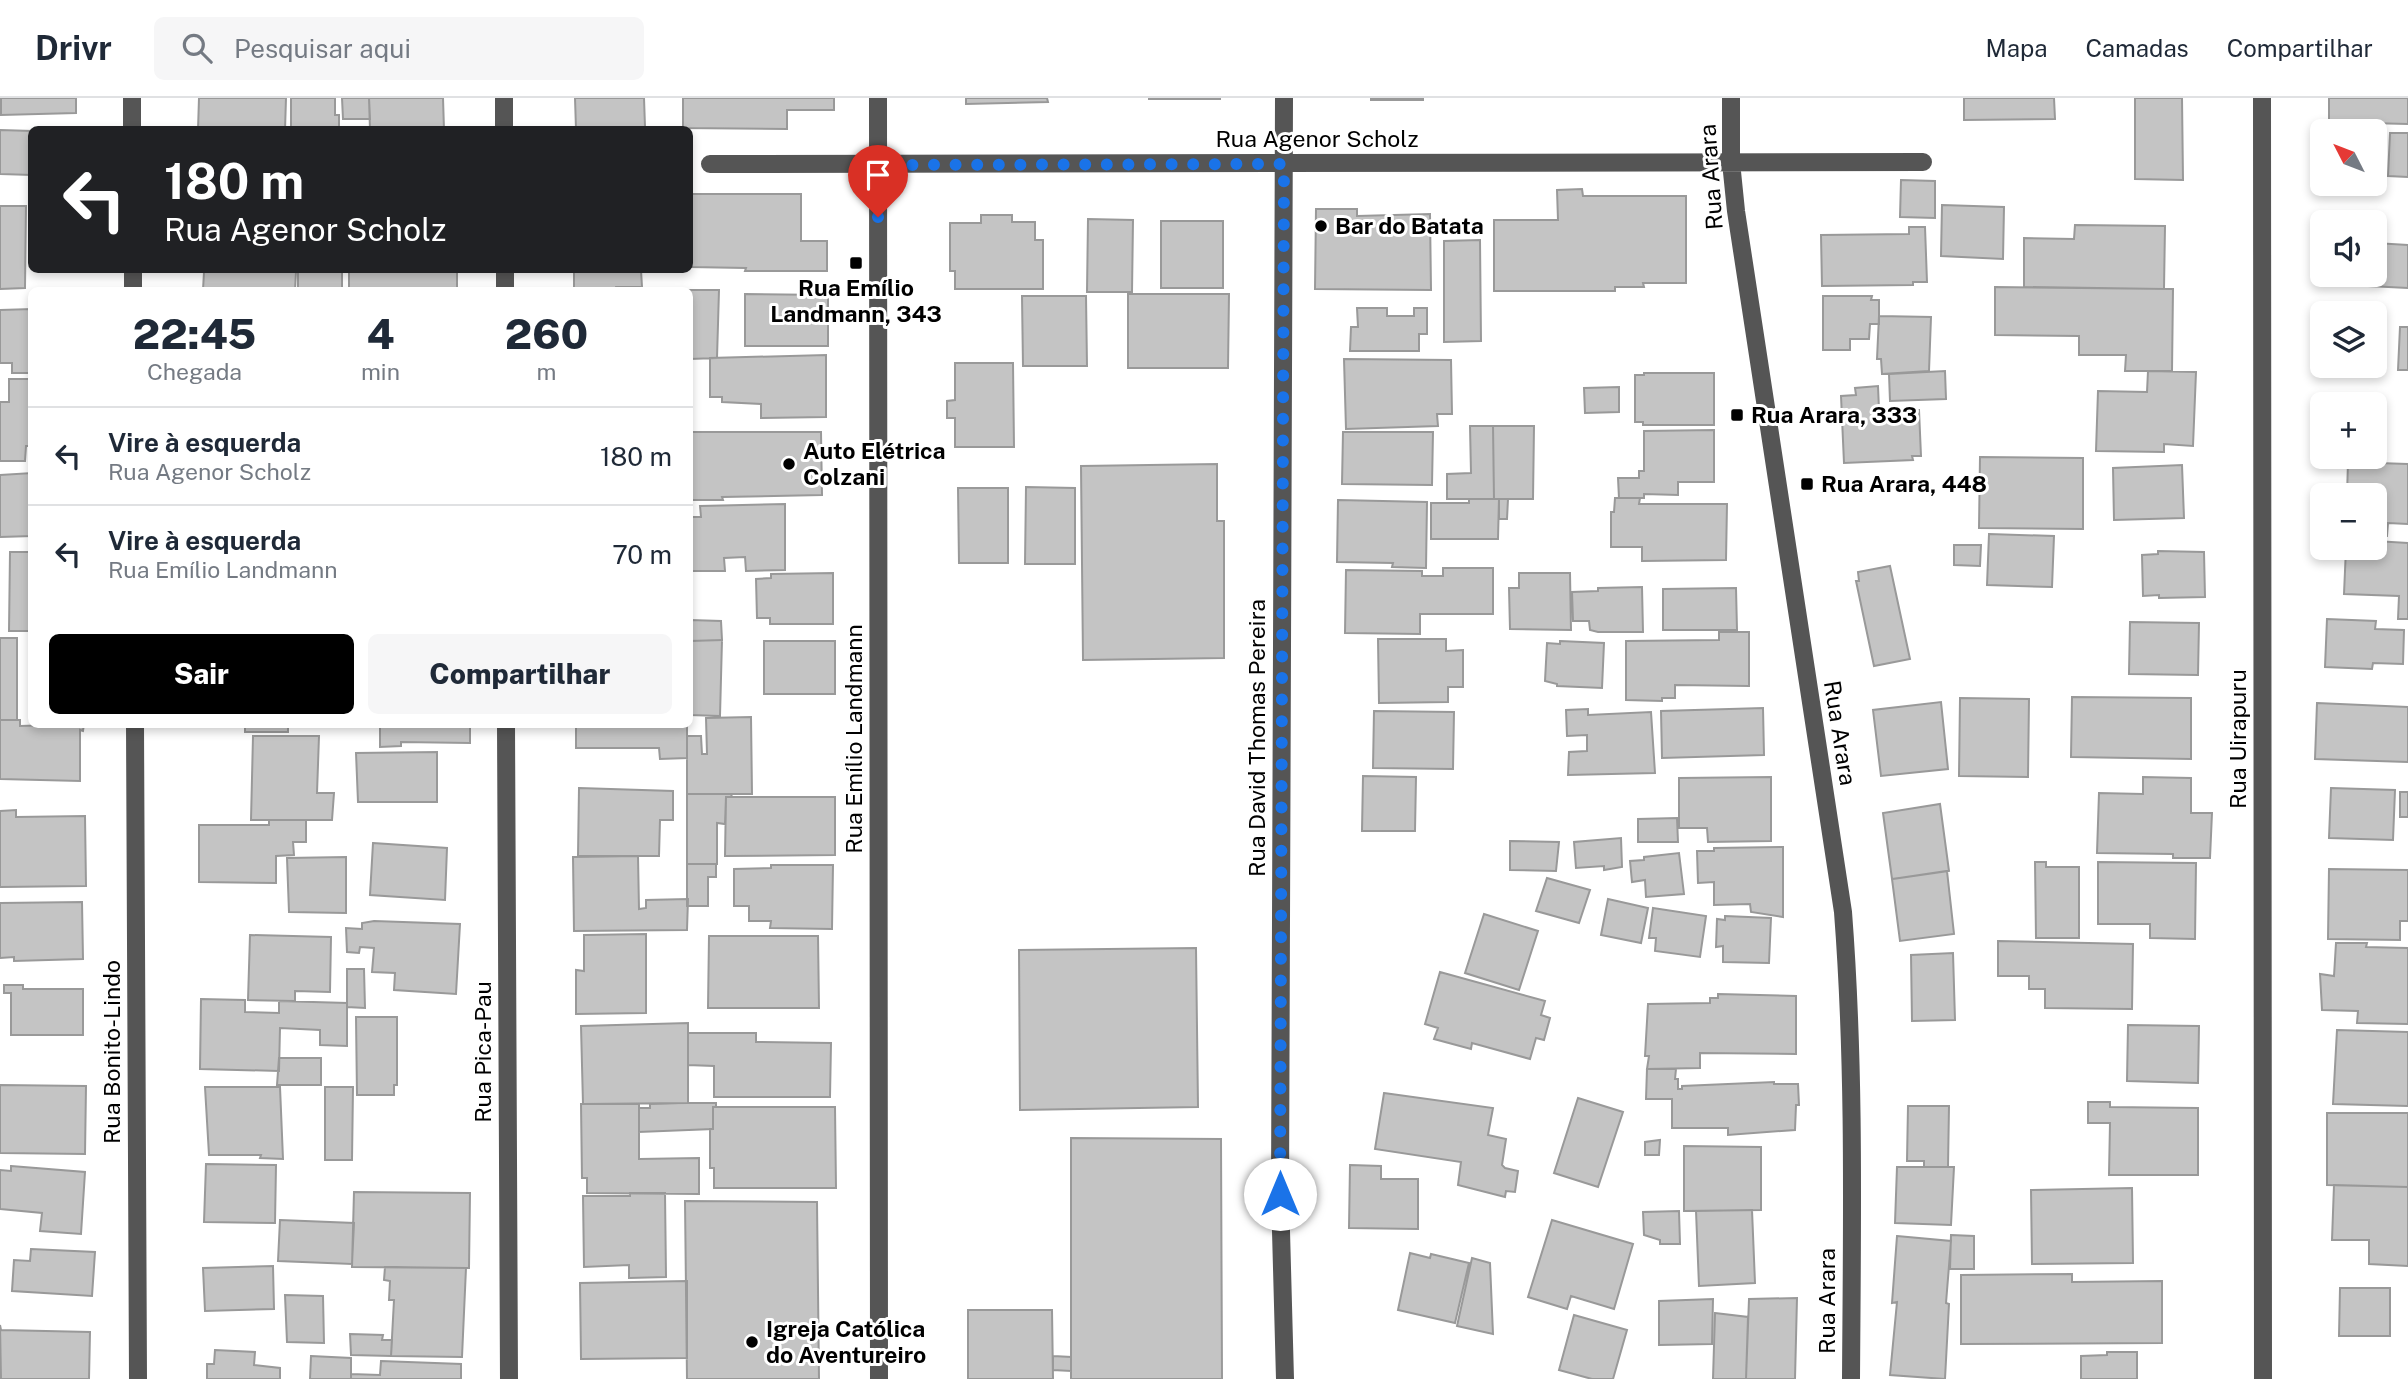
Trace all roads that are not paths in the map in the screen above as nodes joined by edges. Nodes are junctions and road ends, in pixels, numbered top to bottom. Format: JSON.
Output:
{"nodes":[{"id":1,"x":132,"y":98,"type":"edge"},
{"id":2,"x":504,"y":98,"type":"edge"},
{"id":3,"x":877,"y":98,"type":"edge"},
{"id":4,"x":1284,"y":98,"type":"edge"},
{"id":5,"x":1731,"y":98,"type":"edge"},
{"id":6,"x":2262,"y":98,"type":"edge"},
{"id":7,"x":132,"y":126,"type":"edge"},
{"id":8,"x":505,"y":126,"type":"edge"},
{"id":9,"x":1731,"y":162,"type":"junction"},
{"id":10,"x":1923,"y":162,"type":"dead end"},
{"id":11,"x":710,"y":164,"type":"dead end"},
{"id":12,"x":1284,"y":164,"type":"junction"},
{"id":13,"x":878,"y":165,"type":"junction"},
{"id":14,"x":135,"y":728,"type":"edge"},
{"id":15,"x":506,"y":728,"type":"edge"},
{"id":16,"x":138,"y":1379,"type":"edge"},
{"id":17,"x":509,"y":1379,"type":"edge"},
{"id":18,"x":879,"y":1379,"type":"edge"},
{"id":19,"x":1284,"y":1379,"type":"edge"},
{"id":20,"x":1851,"y":1379,"type":"edge"},
{"id":21,"x":2263,"y":1379,"type":"edge"}],
"edges":[{"from":1,"to":7,"type":"street"},
{"from":2,"to":8,"type":"street"},
{"from":3,"to":13,"type":"street","name":"Rua Emílio Landmann"},
{"from":4,"to":12,"type":"street","name":"Rua David Thomas Pereira"},
{"from":5,"to":9,"type":"street","name":"Rua Arara"},
{"from":6,"to":21,"type":"street","name":"Rua Uirapuru"},
{"from":9,"to":10,"type":"street","name":"Rua Agenor Scholz"},
{"from":9,"to":12,"type":"street","name":"Rua Agenor Scholz"},
{"from":9,"to":20,"type":"street","name":"Rua Arara"},
{"from":11,"to":13,"type":"street","name":"Rua Agenor Scholz"},
{"from":12,"to":13,"type":"street","name":"Rua Agenor Scholz"},
{"from":12,"to":19,"type":"street","name":"Rua David Thomas Pereira"},
{"from":13,"to":18,"type":"street","name":"Rua Emílio Landmann"},
{"from":14,"to":16,"type":"street","name":"Rua Bonito-Lindo"},
{"from":15,"to":17,"type":"street","name":"Rua Pica-Pau"}]}
